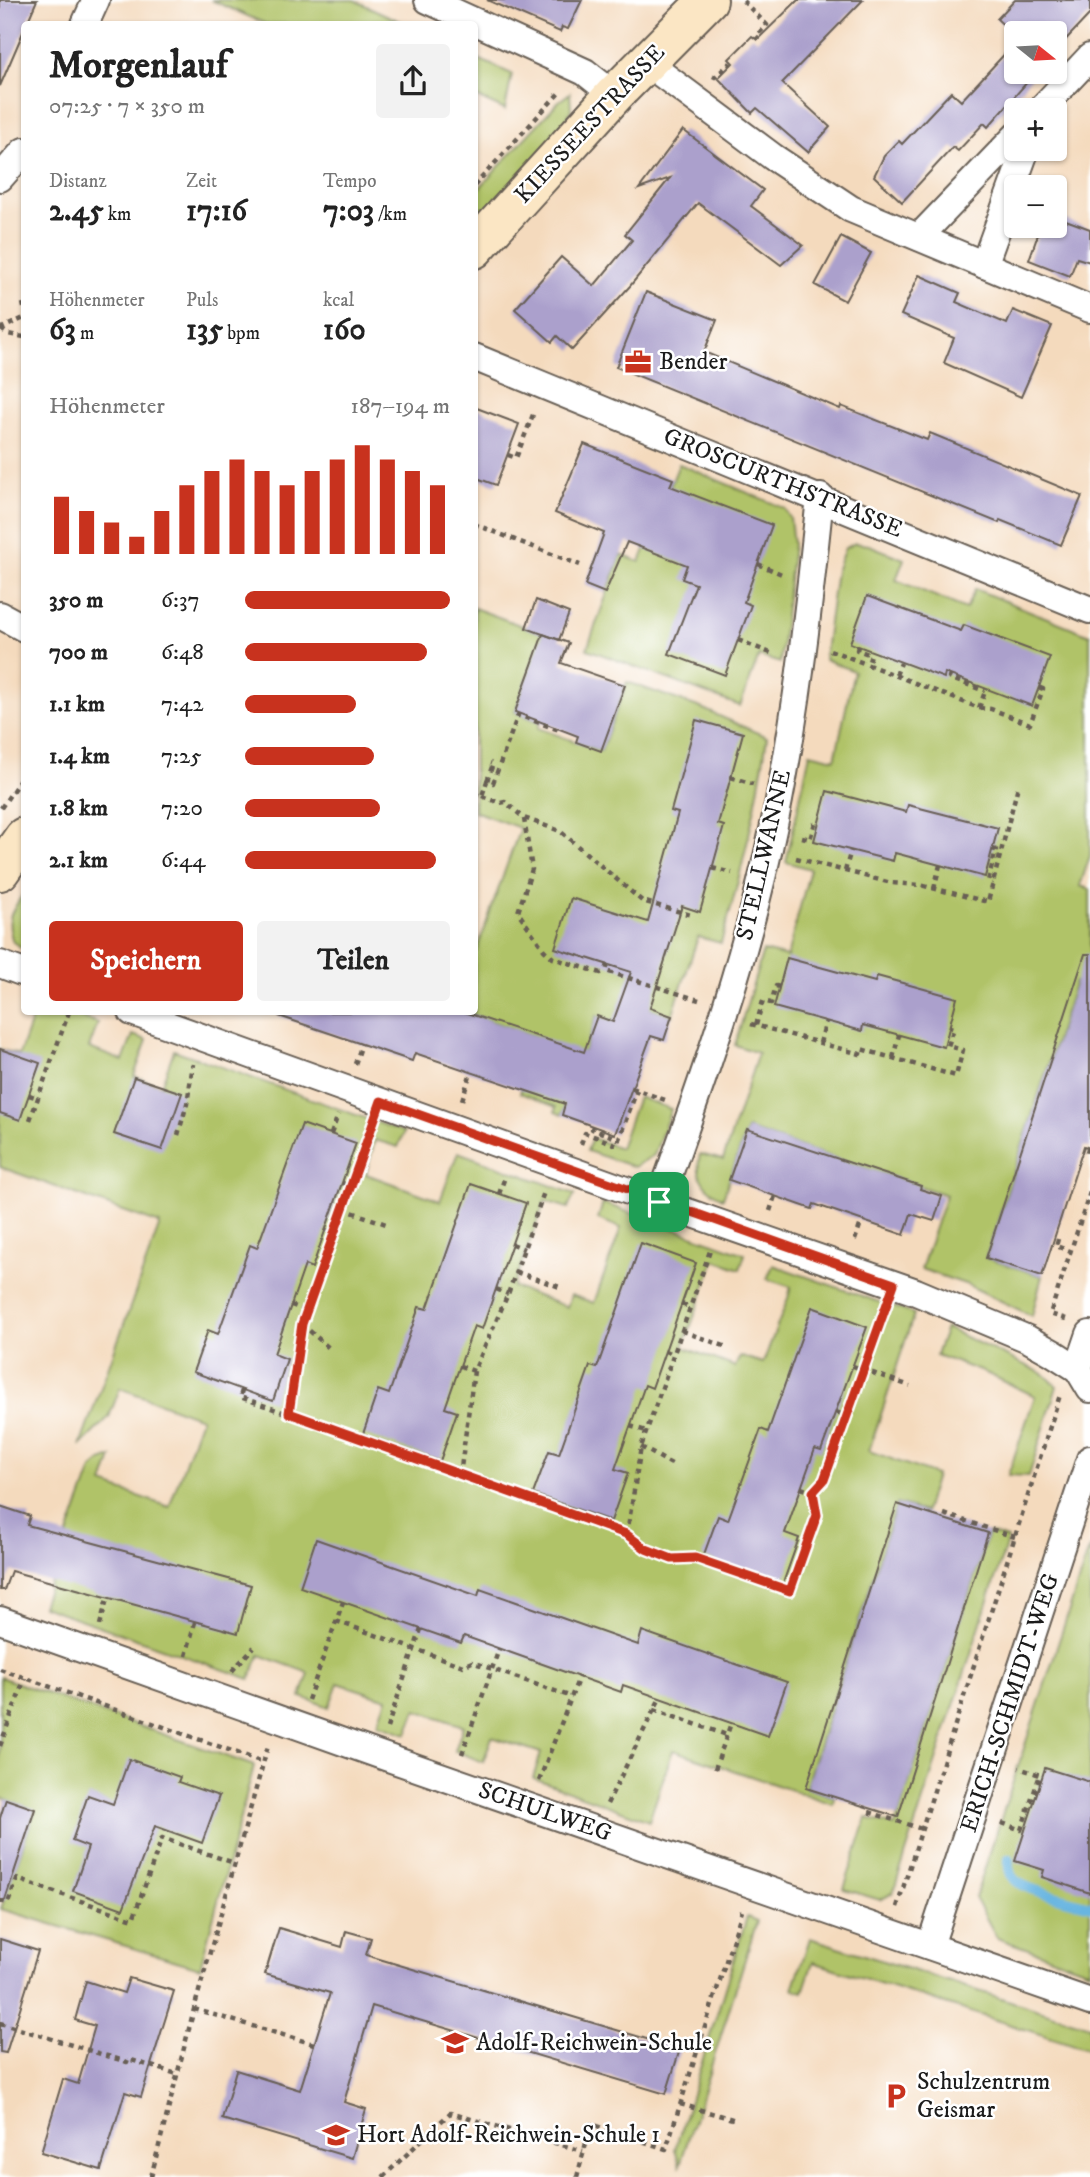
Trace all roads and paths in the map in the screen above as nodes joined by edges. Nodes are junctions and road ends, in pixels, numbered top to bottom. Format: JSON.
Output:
{"nodes":[{"id":1,"x":96,"y":0,"type":"edge"},
{"id":2,"x":428,"y":0,"type":"edge"},
{"id":3,"x":708,"y":0,"type":"edge"},
{"id":4,"x":742,"y":0,"type":"edge"},
{"id":5,"x":86,"y":21,"type":"edge"},
{"id":6,"x":474,"y":21,"type":"edge"},
{"id":7,"x":478,"y":23,"type":"edge"},
{"id":8,"x":758,"y":38,"type":"dead end"},
{"id":9,"x":1090,"y":57,"type":"edge"},
{"id":10,"x":647,"y":62,"type":"junction"},
{"id":11,"x":730,"y":66,"type":"dead end"},
{"id":12,"x":585,"y":72,"type":"junction"},
{"id":13,"x":715,"y":77,"type":"dead end"},
{"id":14,"x":614,"y":95,"type":"junction"},
{"id":15,"x":1051,"y":98,"type":"edge"},
{"id":16,"x":1004,"y":149,"type":"edge"},
{"id":17,"x":21,"y":154,"type":"edge"},
{"id":18,"x":1022,"y":161,"type":"edge"},
{"id":19,"x":0,"y":178,"type":"edge"},
{"id":20,"x":478,"y":181,"type":"edge"},
{"id":21,"x":919,"y":237,"type":"junction"},
{"id":22,"x":478,"y":245,"type":"edge"},
{"id":23,"x":984,"y":265,"type":"junction"},
{"id":24,"x":1090,"y":309,"type":"edge"},
{"id":25,"x":21,"y":319,"type":"edge"},
{"id":26,"x":0,"y":329,"type":"edge"},
{"id":27,"x":21,"y":336,"type":"edge"},
{"id":28,"x":478,"y":359,"type":"edge"},
{"id":29,"x":544,"y":385,"type":"junction"},
{"id":30,"x":508,"y":455,"type":"dead end"},
{"id":31,"x":820,"y":497,"type":"junction"},
{"id":32,"x":478,"y":526,"type":"edge"},
{"id":33,"x":580,"y":565,"type":"dead end"},
{"id":34,"x":1090,"y":610,"type":"edge"},
{"id":35,"x":0,"y":615,"type":"edge"},
{"id":36,"x":21,"y":626,"type":"edge"},
{"id":37,"x":738,"y":640,"type":"dead end"},
{"id":38,"x":858,"y":646,"type":"dead end"},
{"id":39,"x":804,"y":652,"type":"junction"},
{"id":40,"x":901,"y":663,"type":"dead end"},
{"id":41,"x":868,"y":664,"type":"junction"},
{"id":42,"x":896,"y":675,"type":"junction"},
{"id":43,"x":950,"y":675,"type":"dead end"},
{"id":44,"x":1038,"y":687,"type":"dead end"},
{"id":45,"x":979,"y":708,"type":"junction"},
{"id":46,"x":559,"y":730,"type":"dead end"},
{"id":47,"x":489,"y":763,"type":"dead end"},
{"id":48,"x":21,"y":778,"type":"edge"},
{"id":49,"x":487,"y":780,"type":"junction"},
{"id":50,"x":1018,"y":786,"type":"dead end"},
{"id":51,"x":478,"y":795,"type":"edge"},
{"id":52,"x":482,"y":796,"type":"junction"},
{"id":53,"x":0,"y":809,"type":"edge"},
{"id":54,"x":524,"y":818,"type":"junction"},
{"id":55,"x":818,"y":823,"type":"dead end"},
{"id":56,"x":21,"y":841,"type":"edge"},
{"id":57,"x":992,"y":849,"type":"dead end"},
{"id":58,"x":850,"y":850,"type":"dead end"},
{"id":59,"x":768,"y":851,"type":"junction"},
{"id":60,"x":796,"y":858,"type":"junction"},
{"id":61,"x":940,"y":865,"type":"dead end"},
{"id":62,"x":0,"y":871,"type":"edge"},
{"id":63,"x":845,"y":871,"type":"junction"},
{"id":64,"x":993,"y":882,"type":"junction"},
{"id":65,"x":934,"y":889,"type":"junction"},
{"id":66,"x":691,"y":915,"type":"dead end"},
{"id":67,"x":0,"y":964,"type":"edge"},
{"id":68,"x":608,"y":964,"type":"dead end"},
{"id":69,"x":606,"y":971,"type":"junction"},
{"id":70,"x":21,"y":972,"type":"edge"},
{"id":71,"x":780,"y":987,"type":"dead end"},
{"id":72,"x":724,"y":1012,"type":"junction"},
{"id":73,"x":68,"y":1015,"type":"edge"},
{"id":74,"x":140,"y":1015,"type":"edge"},
{"id":75,"x":826,"y":1021,"type":"dead end"},
{"id":76,"x":756,"y":1025,"type":"junction"},
{"id":77,"x":949,"y":1027,"type":"dead end"},
{"id":78,"x":197,"y":1035,"type":"junction"},
{"id":79,"x":899,"y":1035,"type":"dead end"},
{"id":80,"x":820,"y":1043,"type":"junction"},
{"id":81,"x":893,"y":1058,"type":"junction"},
{"id":82,"x":637,"y":1090,"type":"dead end"},
{"id":83,"x":29,"y":1095,"type":"dead end"},
{"id":84,"x":38,"y":1098,"type":"junction"},
{"id":85,"x":381,"y":1101,"type":"junction"},
{"id":86,"x":30,"y":1120,"type":"dead end"},
{"id":87,"x":593,"y":1126,"type":"dead end"},
{"id":88,"x":178,"y":1135,"type":"dead end"},
{"id":89,"x":1088,"y":1147,"type":"dead end"},
{"id":90,"x":1090,"y":1156,"type":"edge"},
{"id":91,"x":554,"y":1164,"type":"junction"},
{"id":92,"x":342,"y":1183,"type":"dead end"},
{"id":93,"x":351,"y":1186,"type":"junction"},
{"id":94,"x":1090,"y":1192,"type":"edge"},
{"id":95,"x":659,"y":1202,"type":"junction"},
{"id":96,"x":343,"y":1209,"type":"junction"},
{"id":97,"x":719,"y":1223,"type":"junction"},
{"id":98,"x":389,"y":1225,"type":"dead end"},
{"id":99,"x":326,"y":1230,"type":"dead end"},
{"id":100,"x":334,"y":1233,"type":"junction"},
{"id":101,"x":1058,"y":1239,"type":"dead end"},
{"id":102,"x":512,"y":1244,"type":"dead end"},
{"id":103,"x":524,"y":1249,"type":"junction"},
{"id":104,"x":1070,"y":1251,"type":"junction"},
{"id":105,"x":516,"y":1272,"type":"junction"},
{"id":106,"x":894,"y":1284,"type":"junction"},
{"id":107,"x":560,"y":1287,"type":"dead end"},
{"id":108,"x":496,"y":1289,"type":"dead end"},
{"id":109,"x":508,"y":1294,"type":"junction"},
{"id":110,"x":682,"y":1304,"type":"dead end"},
{"id":111,"x":291,"y":1305,"type":"dead end"},
{"id":112,"x":690,"y":1308,"type":"junction"},
{"id":113,"x":307,"y":1311,"type":"junction"},
{"id":114,"x":302,"y":1324,"type":"junction"},
{"id":115,"x":1080,"y":1327,"type":"edge"},
{"id":116,"x":682,"y":1331,"type":"junction"},
{"id":117,"x":727,"y":1347,"type":"dead end"},
{"id":118,"x":329,"y":1348,"type":"dead end"},
{"id":119,"x":665,"y":1351,"type":"dead end"},
{"id":120,"x":674,"y":1354,"type":"junction"},
{"id":121,"x":460,"y":1366,"type":"dead end"},
{"id":122,"x":853,"y":1366,"type":"dead end"},
{"id":123,"x":863,"y":1369,"type":"junction"},
{"id":124,"x":474,"y":1371,"type":"junction"},
{"id":125,"x":1084,"y":1379,"type":"edge"},
{"id":126,"x":910,"y":1386,"type":"dead end"},
{"id":127,"x":242,"y":1390,"type":"dead end"},
{"id":128,"x":836,"y":1412,"type":"dead end"},
{"id":129,"x":289,"y":1413,"type":"junction"},
{"id":130,"x":846,"y":1416,"type":"junction"},
{"id":131,"x":630,"y":1426,"type":"dead end"},
{"id":132,"x":646,"y":1431,"type":"junction"},
{"id":133,"x":640,"y":1447,"type":"junction"},
{"id":134,"x":1090,"y":1459,"type":"edge"},
{"id":135,"x":675,"y":1466,"type":"dead end"},
{"id":136,"x":460,"y":1475,"type":"junction"},
{"id":137,"x":801,"y":1488,"type":"dead end"},
{"id":138,"x":813,"y":1492,"type":"junction"},
{"id":139,"x":944,"y":1514,"type":"dead end"},
{"id":140,"x":626,"y":1534,"type":"junction"},
{"id":141,"x":1015,"y":1537,"type":"junction"},
{"id":142,"x":343,"y":1602,"type":"dead end"},
{"id":143,"x":0,"y":1620,"type":"edge"},
{"id":144,"x":336,"y":1621,"type":"junction"},
{"id":145,"x":421,"y":1629,"type":"dead end"},
{"id":146,"x":414,"y":1649,"type":"junction"},
{"id":147,"x":499,"y":1649,"type":"dead end"},
{"id":148,"x":0,"y":1669,"type":"edge"},
{"id":149,"x":492,"y":1669,"type":"junction"},
{"id":150,"x":579,"y":1677,"type":"dead end"},
{"id":151,"x":25,"y":1678,"type":"junction"},
{"id":152,"x":572,"y":1697,"type":"junction"},
{"id":153,"x":660,"y":1698,"type":"dead end"},
{"id":154,"x":308,"y":1700,"type":"dead end"},
{"id":155,"x":654,"y":1710,"type":"junction"},
{"id":156,"x":278,"y":1719,"type":"junction"},
{"id":157,"x":731,"y":1723,"type":"dead end"},
{"id":158,"x":387,"y":1727,"type":"dead end"},
{"id":159,"x":727,"y":1735,"type":"junction"},
{"id":160,"x":0,"y":1746,"type":"edge"},
{"id":161,"x":462,"y":1754,"type":"dead end"},
{"id":162,"x":992,"y":1759,"type":"junction"},
{"id":163,"x":263,"y":1762,"type":"junction"},
{"id":164,"x":715,"y":1769,"type":"dead end"},
{"id":165,"x":539,"y":1782,"type":"dead end"},
{"id":166,"x":869,"y":1812,"type":"dead end"},
{"id":167,"x":974,"y":1814,"type":"junction"},
{"id":168,"x":922,"y":1829,"type":"junction"},
{"id":169,"x":595,"y":1830,"type":"junction"},
{"id":170,"x":234,"y":1863,"type":"junction"},
{"id":171,"x":751,"y":1884,"type":"junction"},
{"id":172,"x":0,"y":1900,"type":"edge"},
{"id":173,"x":889,"y":1932,"type":"junction"},
{"id":174,"x":930,"y":1946,"type":"junction"},
{"id":175,"x":1090,"y":2002,"type":"edge"},
{"id":176,"x":194,"y":2009,"type":"junction"},
{"id":177,"x":1,"y":2023,"type":"edge"},
{"id":178,"x":0,"y":2030,"type":"edge"},
{"id":179,"x":314,"y":2044,"type":"dead end"},
{"id":180,"x":177,"y":2074,"type":"junction"},
{"id":181,"x":680,"y":2104,"type":"junction"},
{"id":182,"x":736,"y":2120,"type":"dead end"},
{"id":183,"x":583,"y":2151,"type":"junction"},
{"id":184,"x":151,"y":2177,"type":"edge"},
{"id":185,"x":383,"y":2177,"type":"edge"},
{"id":186,"x":578,"y":2177,"type":"edge"}],
"edges":[{"from":1,"to":5,"type":"street"},
{"from":2,"to":6,"type":"street"},
{"from":3,"to":10,"type":"street","name":"KIESSEESTRASSE"},
{"from":4,"to":8,"type":"path"},
{"from":7,"to":12,"type":"street"},
{"from":9,"to":15,"type":"street"},
{"from":10,"to":14,"type":"street","name":"KIESSEESTRASSE"},
{"from":10,"to":21,"type":"street"},
{"from":11,"to":13,"type":"path"},
{"from":12,"to":14,"type":"street"},
{"from":12,"to":20,"type":"path"},
{"from":14,"to":22,"type":"street","name":"KIESSEESTRASSE"},
{"from":16,"to":21,"type":"street"},
{"from":17,"to":19,"type":"street"},
{"from":18,"to":23,"type":"street"},
{"from":21,"to":23,"type":"street"},
{"from":23,"to":24,"type":"street"},
{"from":25,"to":26,"type":"path"},
{"from":26,"to":27,"type":"path"},
{"from":28,"to":29,"type":"street","name":"GROSCURTHSTRASSE"},
{"from":29,"to":30,"type":"path"},
{"from":29,"to":31,"type":"street","name":"GROSCURTHSTRASSE"},
{"from":31,"to":34,"type":"street","name":"GROSCURTHSTRASSE"},
{"from":31,"to":39,"type":"street","name":"STELLWANNE"},
{"from":32,"to":33,"type":"path"},
{"from":35,"to":36,"type":"street"},
{"from":37,"to":39,"type":"path"},
{"from":38,"to":41,"type":"path"},
{"from":39,"to":41,"type":"path"},
{"from":39,"to":59,"type":"street","name":"STELLWANNE"},
{"from":40,"to":42,"type":"path"},
{"from":41,"to":42,"type":"path"},
{"from":42,"to":45,"type":"path"},
{"from":43,"to":45,"type":"path"},
{"from":44,"to":45,"type":"path"},
{"from":46,"to":49,"type":"path"},
{"from":47,"to":49,"type":"path"},
{"from":48,"to":53,"type":"path"},
{"from":49,"to":52,"type":"path"},
{"from":50,"to":64,"type":"path"},
{"from":51,"to":52,"type":"path"},
{"from":52,"to":54,"type":"path"},
{"from":54,"to":66,"type":"path"},
{"from":54,"to":69,"type":"path"},
{"from":55,"to":60,"type":"path"},
{"from":56,"to":62,"type":"street"},
{"from":57,"to":64,"type":"path"},
{"from":58,"to":63,"type":"path"},
{"from":59,"to":60,"type":"path"},
{"from":59,"to":72,"type":"street","name":"STELLWANNE"},
{"from":60,"to":63,"type":"path"},
{"from":61,"to":65,"type":"path"},
{"from":63,"to":65,"type":"path"},
{"from":64,"to":65,"type":"path"},
{"from":67,"to":70,"type":"street"},
{"from":68,"to":69,"type":"path"},
{"from":69,"to":72,"type":"path"},
{"from":71,"to":76,"type":"path"},
{"from":72,"to":76,"type":"path"},
{"from":72,"to":95,"type":"street","name":"STELLWANNE"},
{"from":73,"to":84,"type":"path"},
{"from":74,"to":78,"type":"street"},
{"from":75,"to":80,"type":"path"},
{"from":76,"to":80,"type":"path"},
{"from":77,"to":81,"type":"path"},
{"from":78,"to":85,"type":"street"},
{"from":78,"to":88,"type":"path"},
{"from":79,"to":81,"type":"path"},
{"from":80,"to":81,"type":"path"},
{"from":82,"to":87,"type":"path"},
{"from":83,"to":84,"type":"path"},
{"from":84,"to":86,"type":"path"},
{"from":85,"to":91,"type":"street"},
{"from":85,"to":93,"type":"path"},
{"from":89,"to":90,"type":"path"},
{"from":91,"to":95,"type":"street"},
{"from":91,"to":103,"type":"path"},
{"from":92,"to":93,"type":"path"},
{"from":93,"to":96,"type":"path"},
{"from":94,"to":104,"type":"path"},
{"from":95,"to":97,"type":"street"},
{"from":96,"to":98,"type":"path"},
{"from":96,"to":100,"type":"path"},
{"from":97,"to":106,"type":"street"},
{"from":97,"to":112,"type":"path"},
{"from":99,"to":100,"type":"path"},
{"from":100,"to":113,"type":"path"},
{"from":101,"to":104,"type":"path"},
{"from":102,"to":103,"type":"path"},
{"from":103,"to":105,"type":"path"},
{"from":104,"to":115,"type":"path"},
{"from":105,"to":107,"type":"path"},
{"from":105,"to":109,"type":"path"},
{"from":106,"to":123,"type":"path"},
{"from":106,"to":125,"type":"street"},
{"from":108,"to":109,"type":"path"},
{"from":109,"to":124,"type":"path"},
{"from":110,"to":112,"type":"path"},
{"from":111,"to":113,"type":"path"},
{"from":112,"to":116,"type":"path"},
{"from":113,"to":114,"type":"path"},
{"from":114,"to":118,"type":"path"},
{"from":114,"to":129,"type":"path"},
{"from":115,"to":125,"type":"street"},
{"from":116,"to":117,"type":"path"},
{"from":116,"to":120,"type":"path"},
{"from":119,"to":120,"type":"path"},
{"from":120,"to":132,"type":"path"},
{"from":121,"to":124,"type":"path"},
{"from":122,"to":123,"type":"path"},
{"from":123,"to":126,"type":"path"},
{"from":123,"to":130,"type":"path"},
{"from":124,"to":136,"type":"path"},
{"from":125,"to":141,"type":"path"},
{"from":127,"to":129,"type":"path"},
{"from":128,"to":130,"type":"path"},
{"from":129,"to":136,"type":"path"},
{"from":130,"to":138,"type":"path"},
{"from":131,"to":132,"type":"path"},
{"from":132,"to":133,"type":"path"},
{"from":133,"to":135,"type":"path"},
{"from":133,"to":140,"type":"path"},
{"from":134,"to":162,"type":"street","name":"ERICH-SCHMIDT-WEG"},
{"from":136,"to":140,"type":"path"},
{"from":137,"to":138,"type":"path"},
{"from":138,"to":140,"type":"path"},
{"from":139,"to":141,"type":"path"},
{"from":141,"to":168,"type":"path"},
{"from":142,"to":144,"type":"path"},
{"from":143,"to":156,"type":"street","name":"SCHULWEG"},
{"from":144,"to":146,"type":"path"},
{"from":144,"to":154,"type":"path"},
{"from":145,"to":146,"type":"path"},
{"from":146,"to":149,"type":"path"},
{"from":146,"to":158,"type":"path"},
{"from":147,"to":149,"type":"path"},
{"from":148,"to":151,"type":"path"},
{"from":149,"to":152,"type":"path"},
{"from":149,"to":161,"type":"path"},
{"from":150,"to":152,"type":"path"},
{"from":151,"to":160,"type":"path"},
{"from":151,"to":163,"type":"path"},
{"from":152,"to":165,"type":"path"},
{"from":153,"to":155,"type":"path"},
{"from":155,"to":159,"type":"path"},
{"from":155,"to":169,"type":"path"},
{"from":156,"to":163,"type":"path"},
{"from":156,"to":169,"type":"street","name":"SCHULWEG"},
{"from":157,"to":159,"type":"path"},
{"from":159,"to":164,"type":"path"},
{"from":162,"to":167,"type":"street","name":"ERICH-SCHMIDT-WEG"},
{"from":162,"to":167,"type":"path"},
{"from":163,"to":170,"type":"path"},
{"from":166,"to":168,"type":"path"},
{"from":167,"to":174,"type":"street","name":"ERICH-SCHMIDT-WEG"},
{"from":168,"to":173,"type":"path"},
{"from":169,"to":171,"type":"street","name":"SCHULWEG"},
{"from":170,"to":172,"type":"path"},
{"from":170,"to":176,"type":"path"},
{"from":171,"to":173,"type":"street","name":"SCHULWEG"},
{"from":171,"to":181,"type":"path"},
{"from":173,"to":174,"type":"street","name":"SCHULWEG"},
{"from":174,"to":175,"type":"street","name":"SCHULWEG"},
{"from":176,"to":179,"type":"path"},
{"from":176,"to":180,"type":"path"},
{"from":177,"to":178,"type":"path"},
{"from":177,"to":180,"type":"path"},
{"from":180,"to":184,"type":"path"},
{"from":181,"to":182,"type":"path"},
{"from":181,"to":183,"type":"path"},
{"from":183,"to":185,"type":"path"},
{"from":183,"to":186,"type":"path"}]}
